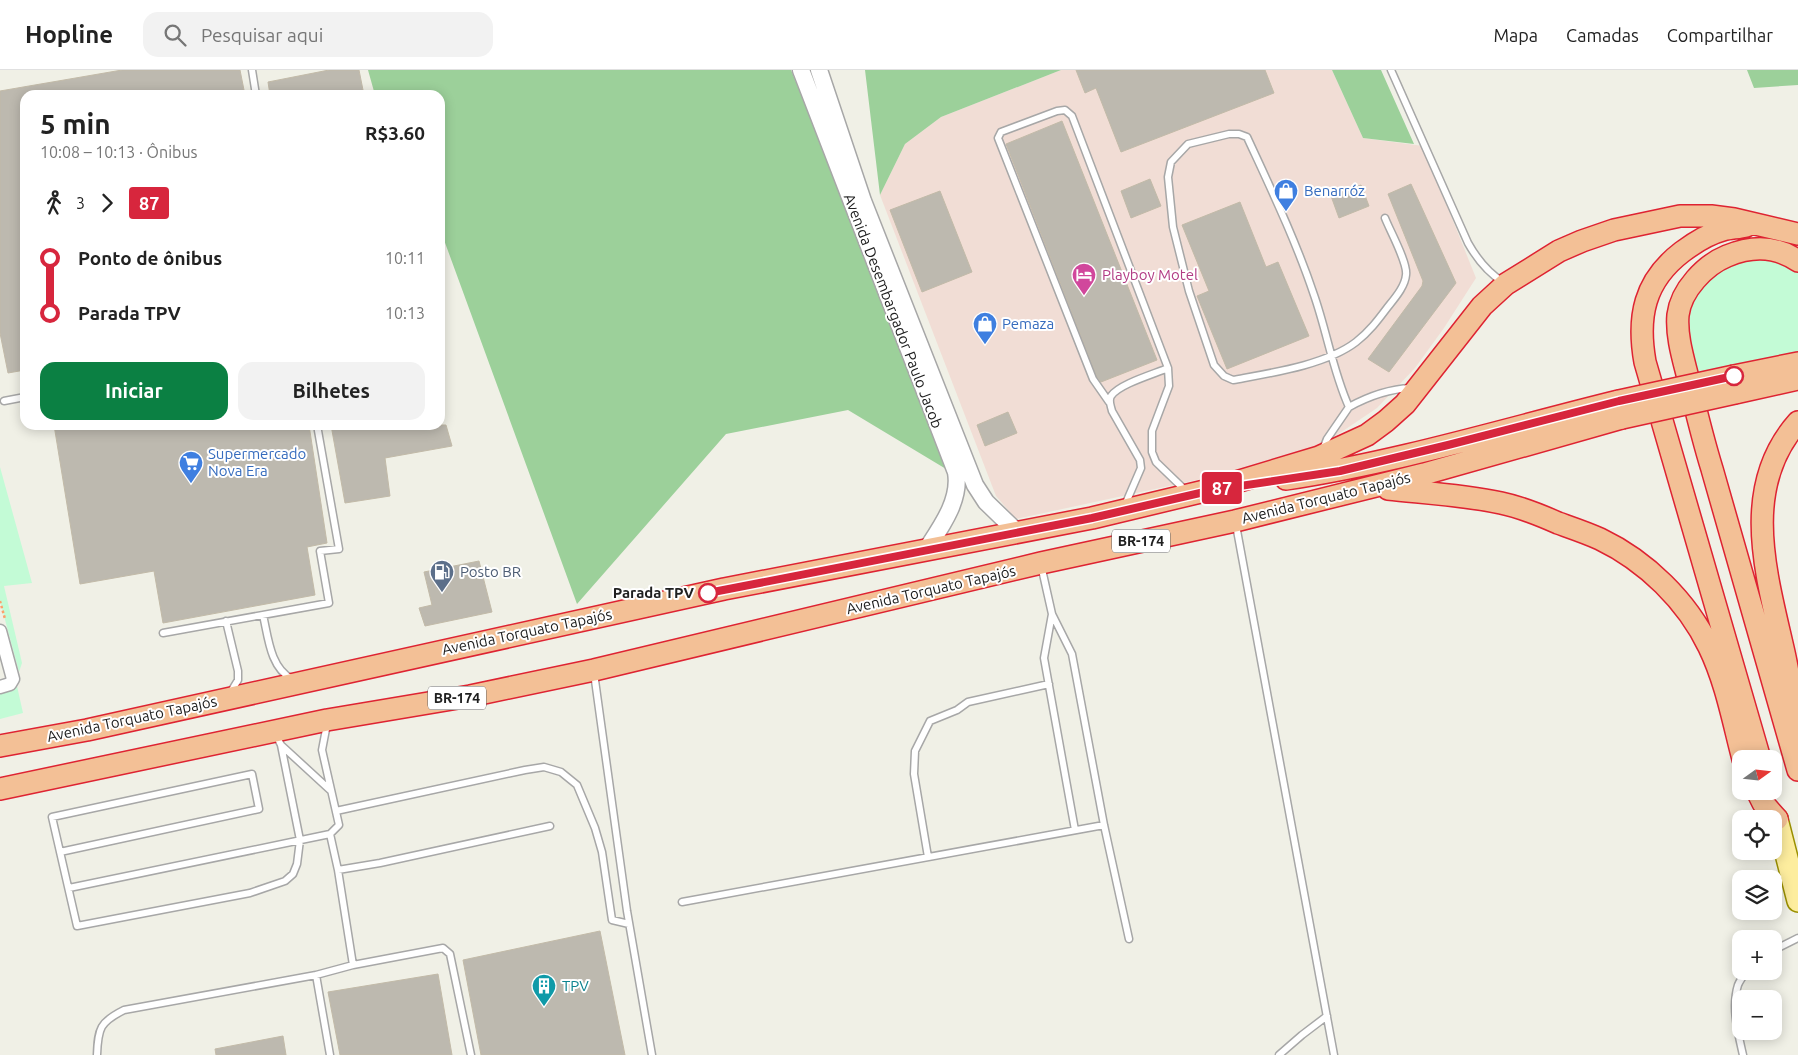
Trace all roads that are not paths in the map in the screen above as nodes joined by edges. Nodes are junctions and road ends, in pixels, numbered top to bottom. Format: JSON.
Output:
{"nodes":[{"id":1,"x":252,"y":70,"type":"edge"},
{"id":2,"x":801,"y":70,"type":"edge"},
{"id":3,"x":819,"y":70,"type":"edge"},
{"id":4,"x":1391,"y":70,"type":"edge"},
{"id":5,"x":255,"y":90,"type":"edge"},
{"id":6,"x":1385,"y":218,"type":"dead end"},
{"id":7,"x":1756,"y":225,"type":"junction"},
{"id":8,"x":1798,"y":234,"type":"edge"},
{"id":9,"x":1798,"y":261,"type":"edge"},
{"id":10,"x":1506,"y":284,"type":"junction"},
{"id":11,"x":1332,"y":355,"type":"junction"},
{"id":12,"x":1798,"y":363,"type":"edge"},
{"id":13,"x":1168,"y":368,"type":"junction"},
{"id":14,"x":1798,"y":379,"type":"edge"},
{"id":15,"x":1735,"y":385,"type":"junction"},
{"id":16,"x":1418,"y":388,"type":"junction"},
{"id":17,"x":20,"y":398,"type":"edge"},
{"id":18,"x":4,"y":401,"type":"dead end"},
{"id":19,"x":1109,"y":402,"type":"junction"},
{"id":20,"x":1349,"y":407,"type":"junction"},
{"id":21,"x":1621,"y":410,"type":"junction"},
{"id":22,"x":1798,"y":422,"type":"edge"},
{"id":23,"x":318,"y":430,"type":"edge"},
{"id":24,"x":1319,"y":457,"type":"junction"},
{"id":25,"x":1370,"y":487,"type":"junction"},
{"id":26,"x":1213,"y":490,"type":"junction"},
{"id":27,"x":1191,"y":495,"type":"junction"},
{"id":28,"x":1122,"y":511,"type":"junction"},
{"id":29,"x":1235,"y":521,"type":"junction"},
{"id":30,"x":1018,"y":533,"type":"junction"},
{"id":31,"x":926,"y":550,"type":"junction"},
{"id":32,"x":1041,"y":564,"type":"junction"},
{"id":33,"x":1052,"y":614,"type":"junction"},
{"id":34,"x":263,"y":615,"type":"junction"},
{"id":35,"x":226,"y":621,"type":"junction"},
{"id":36,"x":0,"y":631,"type":"edge"},
{"id":37,"x":163,"y":633,"type":"dead end"},
{"id":38,"x":594,"y":670,"type":"junction"},
{"id":39,"x":300,"y":682,"type":"junction"},
{"id":40,"x":1049,"y":684,"type":"junction"},
{"id":41,"x":0,"y":686,"type":"edge"},
{"id":42,"x":224,"y":700,"type":"junction"},
{"id":43,"x":1797,"y":715,"type":"edge"},
{"id":44,"x":327,"y":720,"type":"junction"},
{"id":45,"x":278,"y":738,"type":"junction"},
{"id":46,"x":0,"y":746,"type":"edge"},
{"id":47,"x":1741,"y":750,"type":"edge"},
{"id":48,"x":1757,"y":750,"type":"edge"},
{"id":49,"x":1798,"y":770,"type":"edge"},
{"id":50,"x":0,"y":789,"type":"edge"},
{"id":51,"x":330,"y":790,"type":"junction"},
{"id":52,"x":1762,"y":800,"type":"edge"},
{"id":53,"x":1769,"y":810,"type":"edge"},
{"id":54,"x":336,"y":811,"type":"junction"},
{"id":55,"x":1104,"y":825,"type":"junction"},
{"id":56,"x":550,"y":826,"type":"dead end"},
{"id":57,"x":1075,"y":830,"type":"junction"},
{"id":58,"x":330,"y":834,"type":"junction"},
{"id":59,"x":1782,"y":839,"type":"edge"},
{"id":60,"x":300,"y":840,"type":"junction"},
{"id":61,"x":60,"y":852,"type":"junction"},
{"id":62,"x":928,"y":857,"type":"junction"},
{"id":63,"x":338,"y":870,"type":"junction"},
{"id":64,"x":69,"y":888,"type":"junction"},
{"id":65,"x":1798,"y":901,"type":"edge"},
{"id":66,"x":682,"y":902,"type":"dead end"},
{"id":67,"x":629,"y":924,"type":"junction"},
{"id":68,"x":1798,"y":938,"type":"edge"},
{"id":69,"x":1129,"y":940,"type":"dead end"},
{"id":70,"x":1782,"y":946,"type":"edge"},
{"id":71,"x":353,"y":965,"type":"junction"},
{"id":72,"x":316,"y":975,"type":"junction"},
{"id":73,"x":1741,"y":980,"type":"edge"},
{"id":74,"x":1326,"y":1016,"type":"junction"},
{"id":75,"x":97,"y":1055,"type":"edge"},
{"id":76,"x":330,"y":1055,"type":"edge"},
{"id":77,"x":471,"y":1055,"type":"edge"},
{"id":78,"x":652,"y":1055,"type":"edge"},
{"id":79,"x":1280,"y":1055,"type":"edge"},
{"id":80,"x":1334,"y":1055,"type":"edge"},
{"id":81,"x":1743,"y":1055,"type":"edge"}],
"edges":[{"from":1,"to":5,"type":"lane"},
{"from":2,"to":31,"type":"street","name":"Avenida Desembargador Paulo Jacob"},
{"from":3,"to":30,"type":"street","name":"Avenida Desembargador Paulo Jacob"},
{"from":4,"to":10,"type":"lane"},
{"from":6,"to":11,"type":"lane"},
{"from":7,"to":8,"type":"highway","name":"Avenida Torquato Tapajós","number":"BR-174"},
{"from":7,"to":10,"type":"highway","name":"Avenida Torquato Tapajós","number":"BR-174"},
{"from":7,"to":48,"type":"highway"},
{"from":9,"to":49,"type":"highway"},
{"from":10,"to":16,"type":"highway","name":"Avenida Torquato Tapajós","number":"BR-174"},
{"from":11,"to":11,"type":"lane"},
{"from":11,"to":20,"type":"lane"},
{"from":12,"to":15,"type":"highway"},
{"from":13,"to":19,"type":"lane"},
{"from":13,"to":19,"type":"lane"},
{"from":13,"to":27,"type":"lane"},
{"from":14,"to":15,"type":"highway"},
{"from":15,"to":21,"type":"highway","bridge":true},
{"from":16,"to":20,"type":"lane"},
{"from":16,"to":24,"type":"highway","name":"Avenida Torquato Tapajós","number":"BR-174"},
{"from":17,"to":18,"type":"lane"},
{"from":19,"to":28,"type":"lane"},
{"from":20,"to":24,"type":"lane"},
{"from":21,"to":25,"type":"highway","name":"Avenida Torquato Tapajós","number":"BR-174"},
{"from":21,"to":26,"type":"highway"},
{"from":22,"to":43,"type":"highway"},
{"from":23,"to":34,"type":"lane"},
{"from":24,"to":26,"type":"highway","name":"Avenida Torquato Tapajós","number":"BR-174"},
{"from":25,"to":29,"type":"highway","name":"Avenida Torquato Tapajós","number":"BR-174"},
{"from":25,"to":47,"type":"highway"},
{"from":26,"to":27,"type":"highway","name":"Avenida Torquato Tapajós","number":"BR-174"},
{"from":27,"to":28,"type":"highway","name":"Avenida Torquato Tapajós","number":"BR-174"},
{"from":28,"to":30,"type":"highway","name":"Avenida Torquato Tapajós","number":"BR-174"},
{"from":29,"to":32,"type":"highway","name":"Avenida Torquato Tapajós","number":"BR-174"},
{"from":29,"to":74,"type":"lane"},
{"from":30,"to":31,"type":"highway","name":"Avenida Torquato Tapajós","number":"BR-174"},
{"from":31,"to":39,"type":"highway","name":"Avenida Torquato Tapajós","number":"BR-174"},
{"from":32,"to":33,"type":"lane"},
{"from":32,"to":38,"type":"highway","name":"Avenida Torquato Tapajós","number":"BR-174"},
{"from":33,"to":40,"type":"lane"},
{"from":33,"to":55,"type":"lane"},
{"from":34,"to":35,"type":"lane"},
{"from":34,"to":39,"type":"lane"},
{"from":35,"to":37,"type":"lane"},
{"from":35,"to":42,"type":"lane"},
{"from":36,"to":41,"type":"street"},
{"from":38,"to":44,"type":"highway","name":"Avenida Torquato Tapajós","number":"BR-174"},
{"from":38,"to":67,"type":"lane"},
{"from":39,"to":42,"type":"highway","name":"Avenida Torquato Tapajós","number":"BR-174"},
{"from":40,"to":57,"type":"lane"},
{"from":40,"to":62,"type":"lane"},
{"from":42,"to":46,"type":"highway","name":"Avenida Torquato Tapajós","number":"BR-174"},
{"from":44,"to":45,"type":"highway","name":"Avenida Torquato Tapajós","number":"BR-174"},
{"from":44,"to":51,"type":"lane"},
{"from":45,"to":50,"type":"highway","name":"Avenida Torquato Tapajós","number":"BR-174"},
{"from":45,"to":51,"type":"lane"},
{"from":45,"to":60,"type":"lane"},
{"from":51,"to":54,"type":"lane"},
{"from":52,"to":53,"type":"highway"},
{"from":54,"to":58,"type":"lane"},
{"from":54,"to":67,"type":"lane"},
{"from":55,"to":57,"type":"lane"},
{"from":55,"to":69,"type":"lane"},
{"from":56,"to":63,"type":"lane"},
{"from":57,"to":62,"type":"lane"},
{"from":58,"to":60,"type":"lane"},
{"from":58,"to":63,"type":"lane"},
{"from":59,"to":65,"type":"main road"},
{"from":60,"to":64,"type":"lane"},
{"from":60,"to":64,"type":"lane"},
{"from":61,"to":61,"type":"lane"},
{"from":61,"to":64,"type":"lane"},
{"from":62,"to":66,"type":"lane"},
{"from":63,"to":71,"type":"lane"},
{"from":67,"to":78,"type":"lane"},
{"from":68,"to":70,"type":"lane"},
{"from":71,"to":72,"type":"lane"},
{"from":71,"to":77,"type":"lane"},
{"from":72,"to":75,"type":"lane"},
{"from":72,"to":76,"type":"lane"},
{"from":73,"to":81,"type":"lane"},
{"from":74,"to":79,"type":"lane"},
{"from":74,"to":80,"type":"lane"}]}
